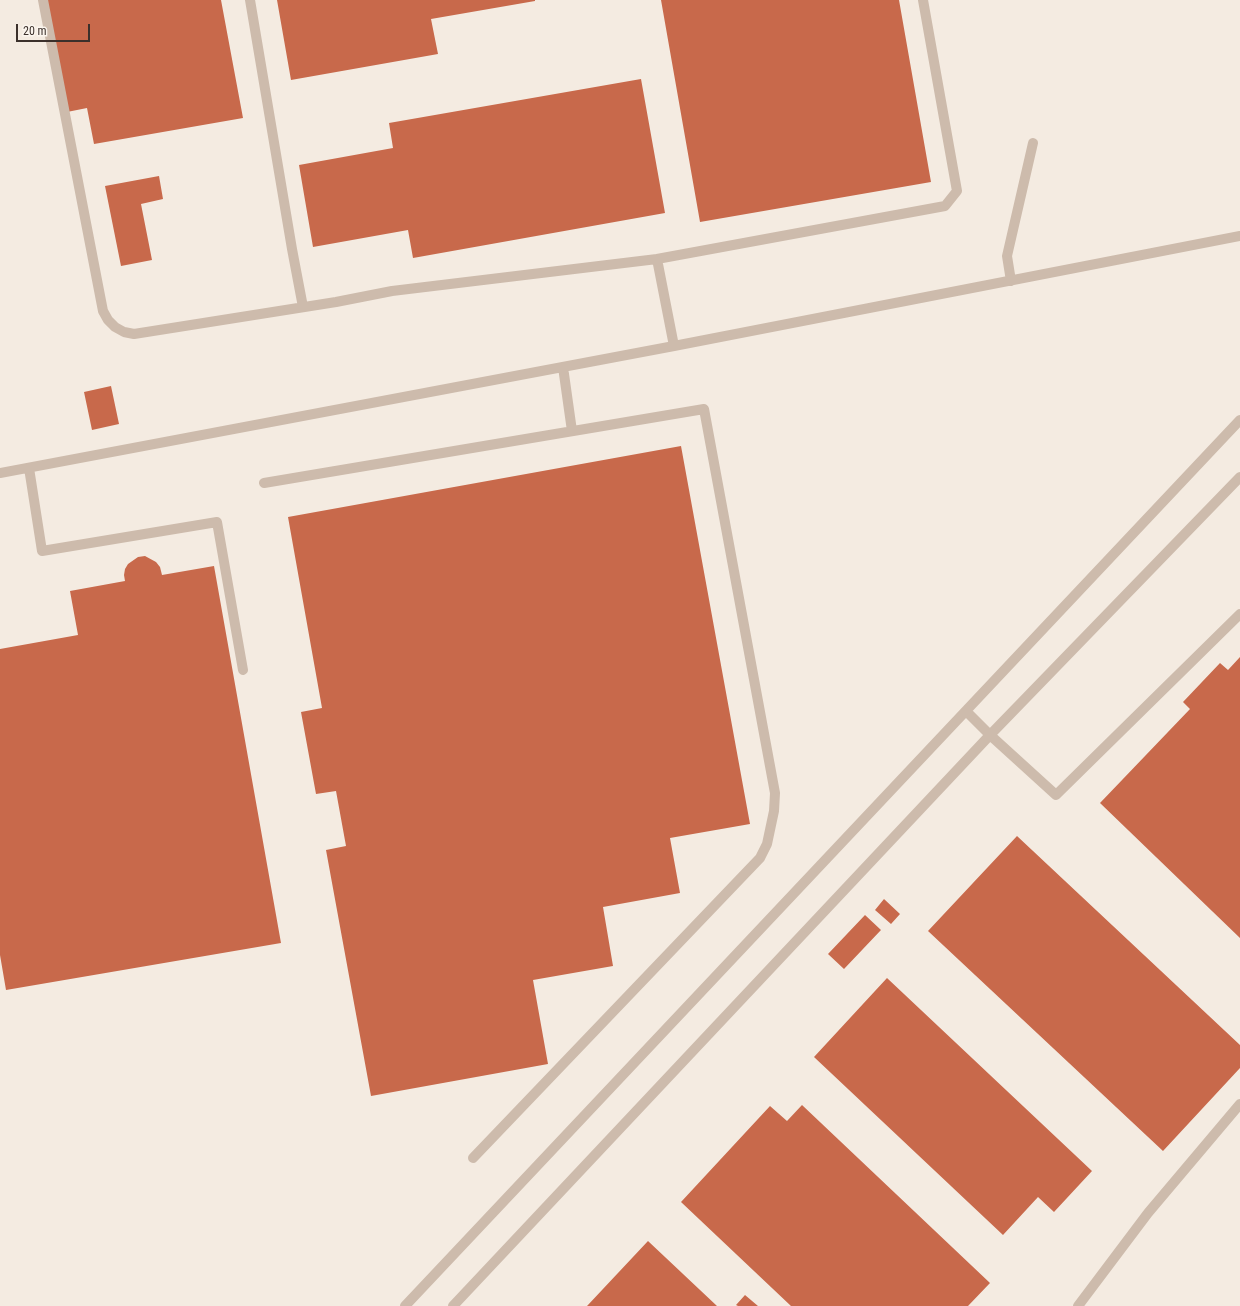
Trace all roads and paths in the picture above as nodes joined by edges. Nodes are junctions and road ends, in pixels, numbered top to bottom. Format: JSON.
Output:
{"nodes":[{"id":1,"x":43,"y":0,"type":"edge"},
{"id":2,"x":250,"y":0,"type":"edge"},
{"id":3,"x":923,"y":0,"type":"edge"},
{"id":4,"x":1033,"y":143,"type":"dead end"},
{"id":5,"x":1240,"y":236,"type":"edge"},
{"id":6,"x":657,"y":259,"type":"junction"},
{"id":7,"x":1011,"y":280,"type":"junction"},
{"id":8,"x":303,"y":307,"type":"junction"},
{"id":9,"x":674,"y":346,"type":"junction"},
{"id":10,"x":563,"y":367,"type":"junction"},
{"id":11,"x":1240,"y":420,"type":"edge"},
{"id":12,"x":572,"y":431,"type":"junction"},
{"id":13,"x":30,"y":468,"type":"junction"},
{"id":14,"x":0,"y":473,"type":"edge"},
{"id":15,"x":1240,"y":477,"type":"edge"},
{"id":16,"x":264,"y":482,"type":"dead end"},
{"id":17,"x":1240,"y":614,"type":"edge"},
{"id":18,"x":243,"y":670,"type":"dead end"},
{"id":19,"x":966,"y":711,"type":"junction"},
{"id":20,"x":990,"y":736,"type":"junction"},
{"id":21,"x":1240,"y":1104,"type":"edge"},
{"id":22,"x":472,"y":1158,"type":"dead end"},
{"id":23,"x":405,"y":1306,"type":"edge"},
{"id":24,"x":453,"y":1306,"type":"edge"},
{"id":25,"x":1078,"y":1306,"type":"edge"}],
"edges":[{"from":1,"to":8,"type":"street"},
{"from":2,"to":8,"type":"street"},
{"from":3,"to":6,"type":"street"},
{"from":4,"to":7,"type":"street"},
{"from":5,"to":7,"type":"street"},
{"from":6,"to":8,"type":"street"},
{"from":6,"to":9,"type":"street"},
{"from":7,"to":9,"type":"street"},
{"from":9,"to":10,"type":"street"},
{"from":10,"to":12,"type":"street"},
{"from":10,"to":13,"type":"street"},
{"from":11,"to":19,"type":"street"},
{"from":12,"to":16,"type":"street"},
{"from":12,"to":22,"type":"street"},
{"from":13,"to":14,"type":"street"},
{"from":13,"to":18,"type":"street"},
{"from":15,"to":20,"type":"street"},
{"from":17,"to":20,"type":"street"},
{"from":19,"to":20,"type":"street"},
{"from":19,"to":23,"type":"street"},
{"from":20,"to":24,"type":"street"},
{"from":21,"to":25,"type":"street"}]}
